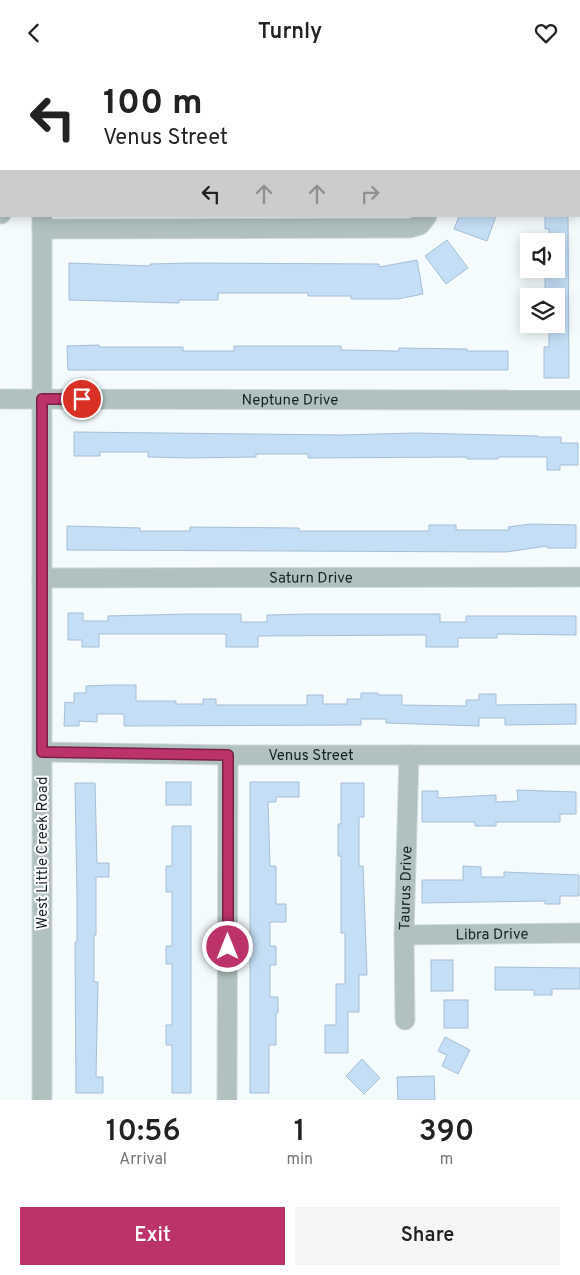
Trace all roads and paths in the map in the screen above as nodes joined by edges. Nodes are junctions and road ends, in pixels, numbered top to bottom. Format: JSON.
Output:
{"nodes":[{"id":1,"x":426,"y":217,"type":"edge"},
{"id":2,"x":42,"y":223,"type":"edge"},
{"id":3,"x":0,"y":399,"type":"edge"},
{"id":4,"x":42,"y":399,"type":"junction"},
{"id":5,"x":580,"y":400,"type":"edge"},
{"id":6,"x":580,"y":577,"type":"edge"},
{"id":7,"x":42,"y":578,"type":"junction"},
{"id":8,"x":42,"y":752,"type":"junction"},
{"id":9,"x":228,"y":755,"type":"junction"},
{"id":10,"x":409,"y":755,"type":"junction"},
{"id":11,"x":580,"y":755,"type":"edge"},
{"id":12,"x":580,"y":933,"type":"edge"},
{"id":13,"x":404,"y":935,"type":"junction"},
{"id":14,"x":405,"y":1020,"type":"dead end"},
{"id":15,"x":42,"y":1100,"type":"edge"},
{"id":16,"x":227,"y":1100,"type":"edge"}],
"edges":[{"from":1,"to":2,"type":"street"},
{"from":2,"to":4,"type":"street","name":"West Little Creek Road"},
{"from":3,"to":4,"type":"street","name":"Neptune Drive"},
{"from":4,"to":5,"type":"street","name":"Neptune Drive"},
{"from":4,"to":7,"type":"street","name":"West Little Creek Road"},
{"from":6,"to":7,"type":"street","name":"Saturn Drive"},
{"from":7,"to":8,"type":"street","name":"West Little Creek Road"},
{"from":8,"to":9,"type":"street","name":"Venus Street"},
{"from":8,"to":15,"type":"street","name":"West Little Creek Road"},
{"from":9,"to":10,"type":"street","name":"Venus Street"},
{"from":9,"to":16,"type":"street"},
{"from":10,"to":11,"type":"street","name":"Venus Street"},
{"from":10,"to":13,"type":"street","name":"Taurus Drive"},
{"from":12,"to":13,"type":"street","name":"Libra Drive"},
{"from":13,"to":14,"type":"street","name":"Taurus Drive"}]}
